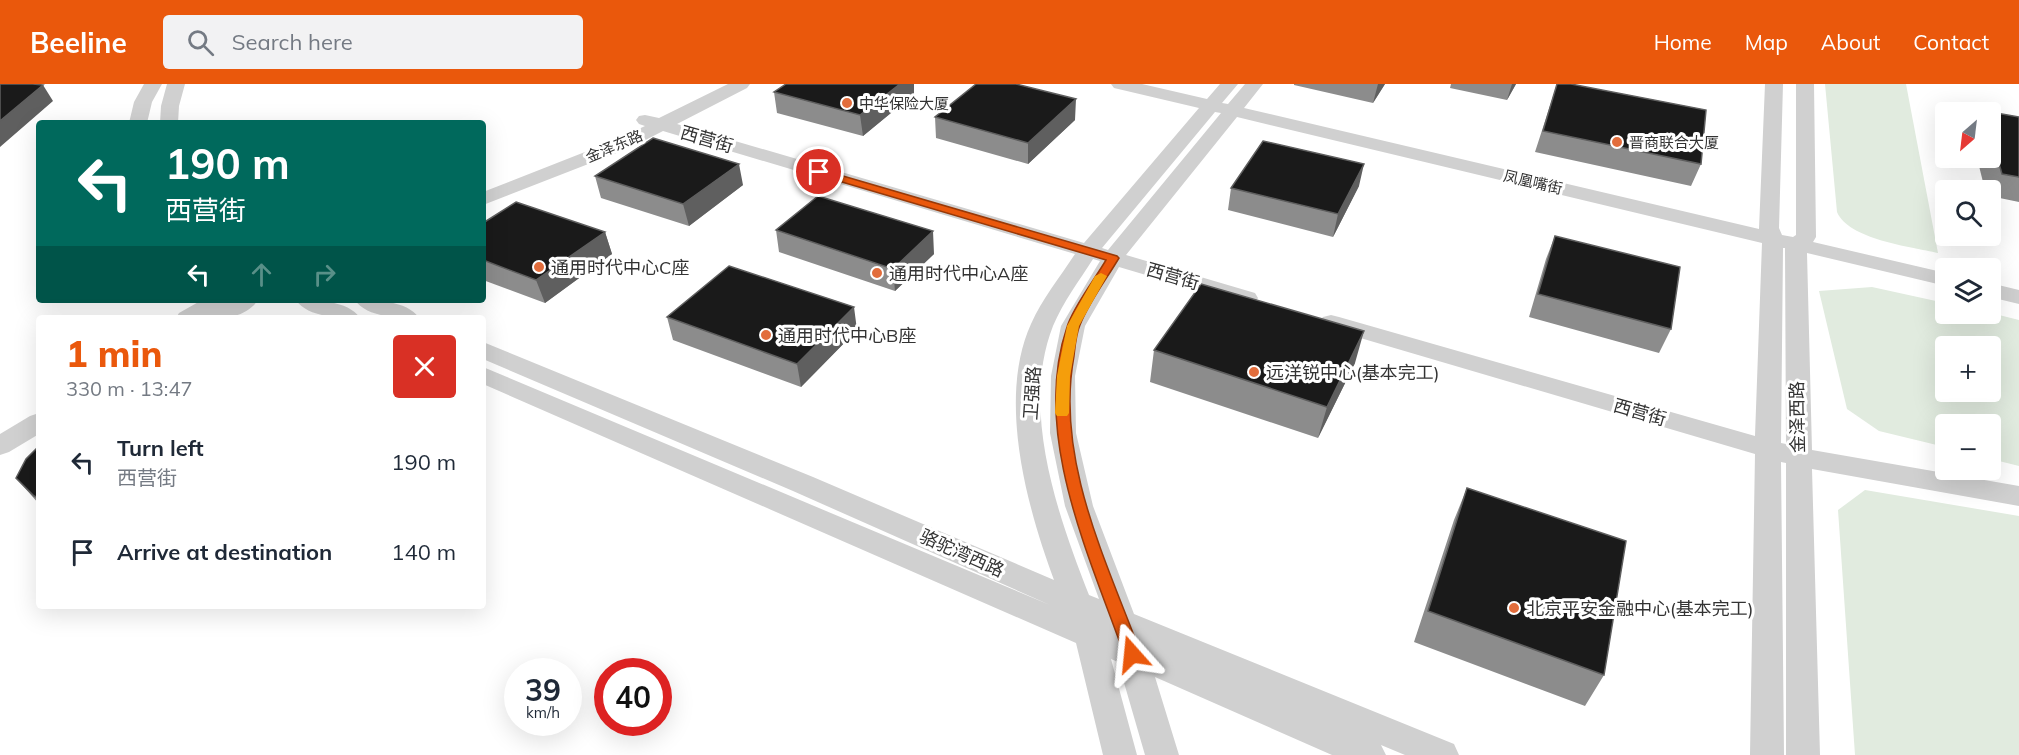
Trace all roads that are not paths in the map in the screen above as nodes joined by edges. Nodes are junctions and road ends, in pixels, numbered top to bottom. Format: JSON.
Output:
{"nodes":[{"id":1,"x":153,"y":84,"type":"edge"},
{"id":2,"x":176,"y":84,"type":"edge"},
{"id":3,"x":716,"y":84,"type":"edge"},
{"id":4,"x":741,"y":84,"type":"edge"},
{"id":5,"x":1120,"y":84,"type":"edge"},
{"id":6,"x":1154,"y":84,"type":"edge"},
{"id":7,"x":1254,"y":84,"type":"edge"},
{"id":8,"x":1774,"y":84,"type":"edge"},
{"id":9,"x":1805,"y":84,"type":"edge"},
{"id":10,"x":1226,"y":100,"type":"edge"},
{"id":11,"x":139,"y":120,"type":"edge"},
{"id":12,"x":169,"y":120,"type":"edge"},
{"id":13,"x":653,"y":123,"type":"junction"},
{"id":14,"x":486,"y":186,"type":"edge"},
{"id":15,"x":486,"y":198,"type":"edge"},
{"id":16,"x":1786,"y":237,"type":"junction"},
{"id":17,"x":1101,"y":255,"type":"junction"},
{"id":18,"x":1935,"y":267,"type":"edge"},
{"id":19,"x":1935,"y":277,"type":"edge"},
{"id":20,"x":2001,"y":282,"type":"edge"},
{"id":21,"x":2019,"y":286,"type":"edge"},
{"id":22,"x":2001,"y":293,"type":"edge"},
{"id":23,"x":2019,"y":297,"type":"edge"},
{"id":24,"x":213,"y":303,"type":"edge"},
{"id":25,"x":242,"y":303,"type":"edge"},
{"id":26,"x":314,"y":303,"type":"edge"},
{"id":27,"x":373,"y":303,"type":"edge"},
{"id":28,"x":1271,"y":305,"type":"edge"},
{"id":29,"x":192,"y":315,"type":"edge"},
{"id":30,"x":220,"y":315,"type":"edge"},
{"id":31,"x":342,"y":315,"type":"edge"},
{"id":32,"x":401,"y":315,"type":"edge"},
{"id":33,"x":1305,"y":315,"type":"edge"},
{"id":34,"x":486,"y":351,"type":"edge"},
{"id":35,"x":486,"y":376,"type":"edge"},
{"id":36,"x":36,"y":406,"type":"edge"},
{"id":37,"x":36,"y":424,"type":"edge"},
{"id":38,"x":0,"y":427,"type":"edge"},
{"id":39,"x":0,"y":446,"type":"edge"},
{"id":40,"x":1768,"y":449,"type":"junction"},
{"id":41,"x":1797,"y":457,"type":"junction"},
{"id":42,"x":2019,"y":496,"type":"edge"},
{"id":43,"x":1076,"y":603,"type":"junction"},
{"id":44,"x":1122,"y":622,"type":"junction"},
{"id":45,"x":1090,"y":637,"type":"junction"},
{"id":46,"x":1132,"y":654,"type":"junction"},
{"id":47,"x":1120,"y":755,"type":"edge"},
{"id":48,"x":1162,"y":755,"type":"edge"},
{"id":49,"x":1369,"y":755,"type":"edge"},
{"id":50,"x":1442,"y":755,"type":"edge"},
{"id":51,"x":1767,"y":755,"type":"edge"},
{"id":52,"x":1803,"y":755,"type":"edge"}],
"edges":[{"from":1,"to":11,"type":"street"},
{"from":2,"to":12,"type":"street"},
{"from":3,"to":13,"type":"street","name":"金泽东路"},
{"from":4,"to":13,"type":"street","name":"金泽东路"},
{"from":5,"to":10,"type":"street","name":"凤凰嘴街"},
{"from":6,"to":10,"type":"street","name":"凤凰嘴街"},
{"from":7,"to":10,"type":"street","name":"卫强路"},
{"from":8,"to":16,"type":"street","name":"金泽西路"},
{"from":9,"to":16,"type":"street","name":"金泽西路"},
{"from":10,"to":16,"type":"street","name":"凤凰嘴街"},
{"from":10,"to":17,"type":"street","name":"卫强路"},
{"from":13,"to":14,"type":"street","name":"金泽东路"},
{"from":13,"to":15,"type":"street","name":"金泽东路"},
{"from":13,"to":17,"type":"street","name":"西营街"},
{"from":16,"to":18,"type":"street","name":"凤凰嘴街"},
{"from":16,"to":19,"type":"street","name":"凤凰嘴街"},
{"from":16,"to":40,"type":"street","name":"金泽西路"},
{"from":16,"to":41,"type":"street","name":"金泽西路"},
{"from":17,"to":28,"type":"street","name":"西营街"},
{"from":17,"to":43,"type":"street","name":"卫强路"},
{"from":17,"to":44,"type":"street","name":"卫强路"},
{"from":20,"to":21,"type":"street"},
{"from":22,"to":23,"type":"street"},
{"from":24,"to":29,"type":"street"},
{"from":25,"to":30,"type":"street"},
{"from":26,"to":31,"type":"street"},
{"from":27,"to":32,"type":"street"},
{"from":33,"to":40,"type":"street","name":"西营街"},
{"from":34,"to":43,"type":"street","name":"骆驼湾西路"},
{"from":35,"to":45,"type":"street","name":"骆驼湾西路"},
{"from":36,"to":38,"type":"street"},
{"from":37,"to":39,"type":"street"},
{"from":40,"to":41,"type":"street","name":"西营街"},
{"from":40,"to":51,"type":"street","name":"金泽西路"},
{"from":41,"to":42,"type":"street","name":"西营街"},
{"from":41,"to":52,"type":"street","name":"金泽西路"},
{"from":43,"to":44,"type":"street","name":"骆驼湾西路"},
{"from":43,"to":45,"type":"street","name":"卫强路"},
{"from":44,"to":46,"type":"street","name":"卫强路"},
{"from":44,"to":50,"type":"street","name":"骆驼湾西路"},
{"from":45,"to":46,"type":"street","name":"骆驼湾西路"},
{"from":45,"to":47,"type":"street","name":"卫强路"},
{"from":46,"to":48,"type":"street","name":"卫强路"},
{"from":46,"to":49,"type":"street","name":"骆驼湾西路"}]}
